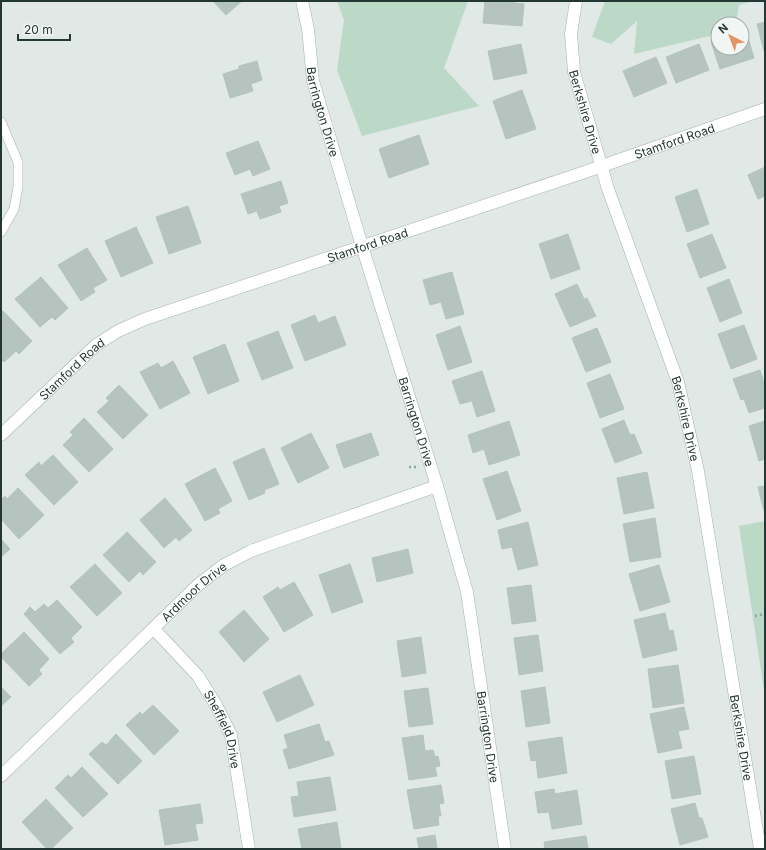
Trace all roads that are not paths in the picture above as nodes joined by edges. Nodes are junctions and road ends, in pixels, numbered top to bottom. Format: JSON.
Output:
{"nodes":[{"id":1,"x":302,"y":1,"type":"edge"},
{"id":2,"x":576,"y":1,"type":"edge"},
{"id":3,"x":765,"y":108,"type":"edge"},
{"id":4,"x":1,"y":122,"type":"edge"},
{"id":5,"x":602,"y":166,"type":"junction"},
{"id":6,"x":1,"y":232,"type":"edge"},
{"id":7,"x":362,"y":246,"type":"junction"},
{"id":8,"x":1,"y":435,"type":"edge"},
{"id":9,"x":437,"y":486,"type":"junction"},
{"id":10,"x":154,"y":629,"type":"junction"},
{"id":11,"x":1,"y":776,"type":"edge"},
{"id":12,"x":249,"y":849,"type":"edge"},
{"id":13,"x":505,"y":849,"type":"edge"},
{"id":14,"x":760,"y":849,"type":"edge"}],
"edges":[{"from":1,"to":7,"type":"street","name":"Barrington Drive"},
{"from":2,"to":5,"type":"street","name":"Berkshire Drive"},
{"from":3,"to":5,"type":"street","name":"Stamford Road"},
{"from":4,"to":6,"type":"lane"},
{"from":5,"to":7,"type":"street","name":"Stamford Road"},
{"from":5,"to":14,"type":"street","name":"Berkshire Drive"},
{"from":7,"to":8,"type":"street","name":"Stamford Road"},
{"from":7,"to":9,"type":"street","name":"Barrington Drive"},
{"from":9,"to":10,"type":"street","name":"Ardmoor Drive"},
{"from":9,"to":13,"type":"street","name":"Barrington Drive"},
{"from":10,"to":11,"type":"street","name":"Ardmoor Drive"},
{"from":10,"to":12,"type":"street","name":"Sheffield Drive"}]}
